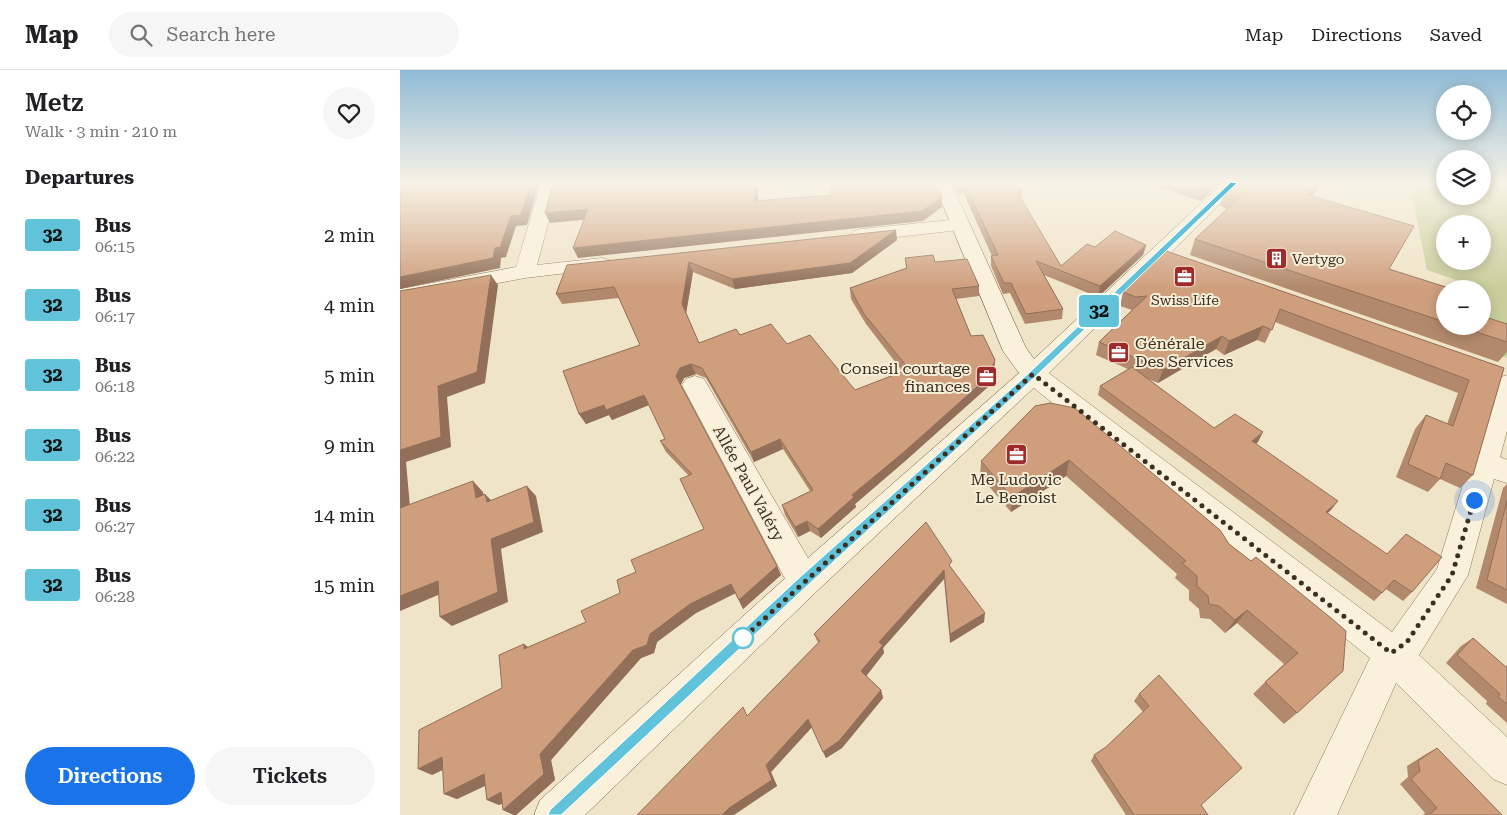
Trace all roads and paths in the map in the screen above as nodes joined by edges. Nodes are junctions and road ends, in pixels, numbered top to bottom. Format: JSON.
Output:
{"nodes":[{"id":1,"x":540,"y":218,"type":"edge"},
{"id":2,"x":958,"y":218,"type":"edge"},
{"id":3,"x":1197,"y":218,"type":"edge"},
{"id":4,"x":961,"y":225,"type":"junction"},
{"id":5,"x":839,"y":238,"type":"edge"},
{"id":6,"x":1160,"y":253,"type":"junction"},
{"id":7,"x":622,"y":261,"type":"edge"},
{"id":8,"x":1186,"y":261,"type":"edge"},
{"id":9,"x":525,"y":272,"type":"junction"},
{"id":10,"x":400,"y":296,"type":"edge"},
{"id":11,"x":1033,"y":374,"type":"junction"},
{"id":12,"x":1502,"y":377,"type":"edge"},
{"id":13,"x":695,"y":385,"type":"dead end"},
{"id":14,"x":1496,"y":467,"type":"edge"},
{"id":15,"x":804,"y":582,"type":"junction"},
{"id":16,"x":1391,"y":653,"type":"junction"},
{"id":17,"x":1507,"y":766,"type":"edge"},
{"id":18,"x":555,"y":815,"type":"edge"},
{"id":19,"x":1315,"y":815,"type":"edge"}],
"edges":[{"from":1,"to":9,"type":"street"},
{"from":2,"to":4,"type":"street"},
{"from":3,"to":6,"type":"street"},
{"from":4,"to":5,"type":"street"},
{"from":4,"to":11,"type":"street"},
{"from":6,"to":8,"type":"street"},
{"from":6,"to":11,"type":"street"},
{"from":7,"to":9,"type":"street"},
{"from":9,"to":10,"type":"street"},
{"from":11,"to":15,"type":"street"},
{"from":11,"to":16,"type":"street"},
{"from":12,"to":14,"type":"street"},
{"from":13,"to":15,"type":"street","name":"Allée Paul Valéry"},
{"from":14,"to":16,"type":"street"},
{"from":15,"to":18,"type":"street"},
{"from":16,"to":17,"type":"street"},
{"from":16,"to":19,"type":"street"}]}
